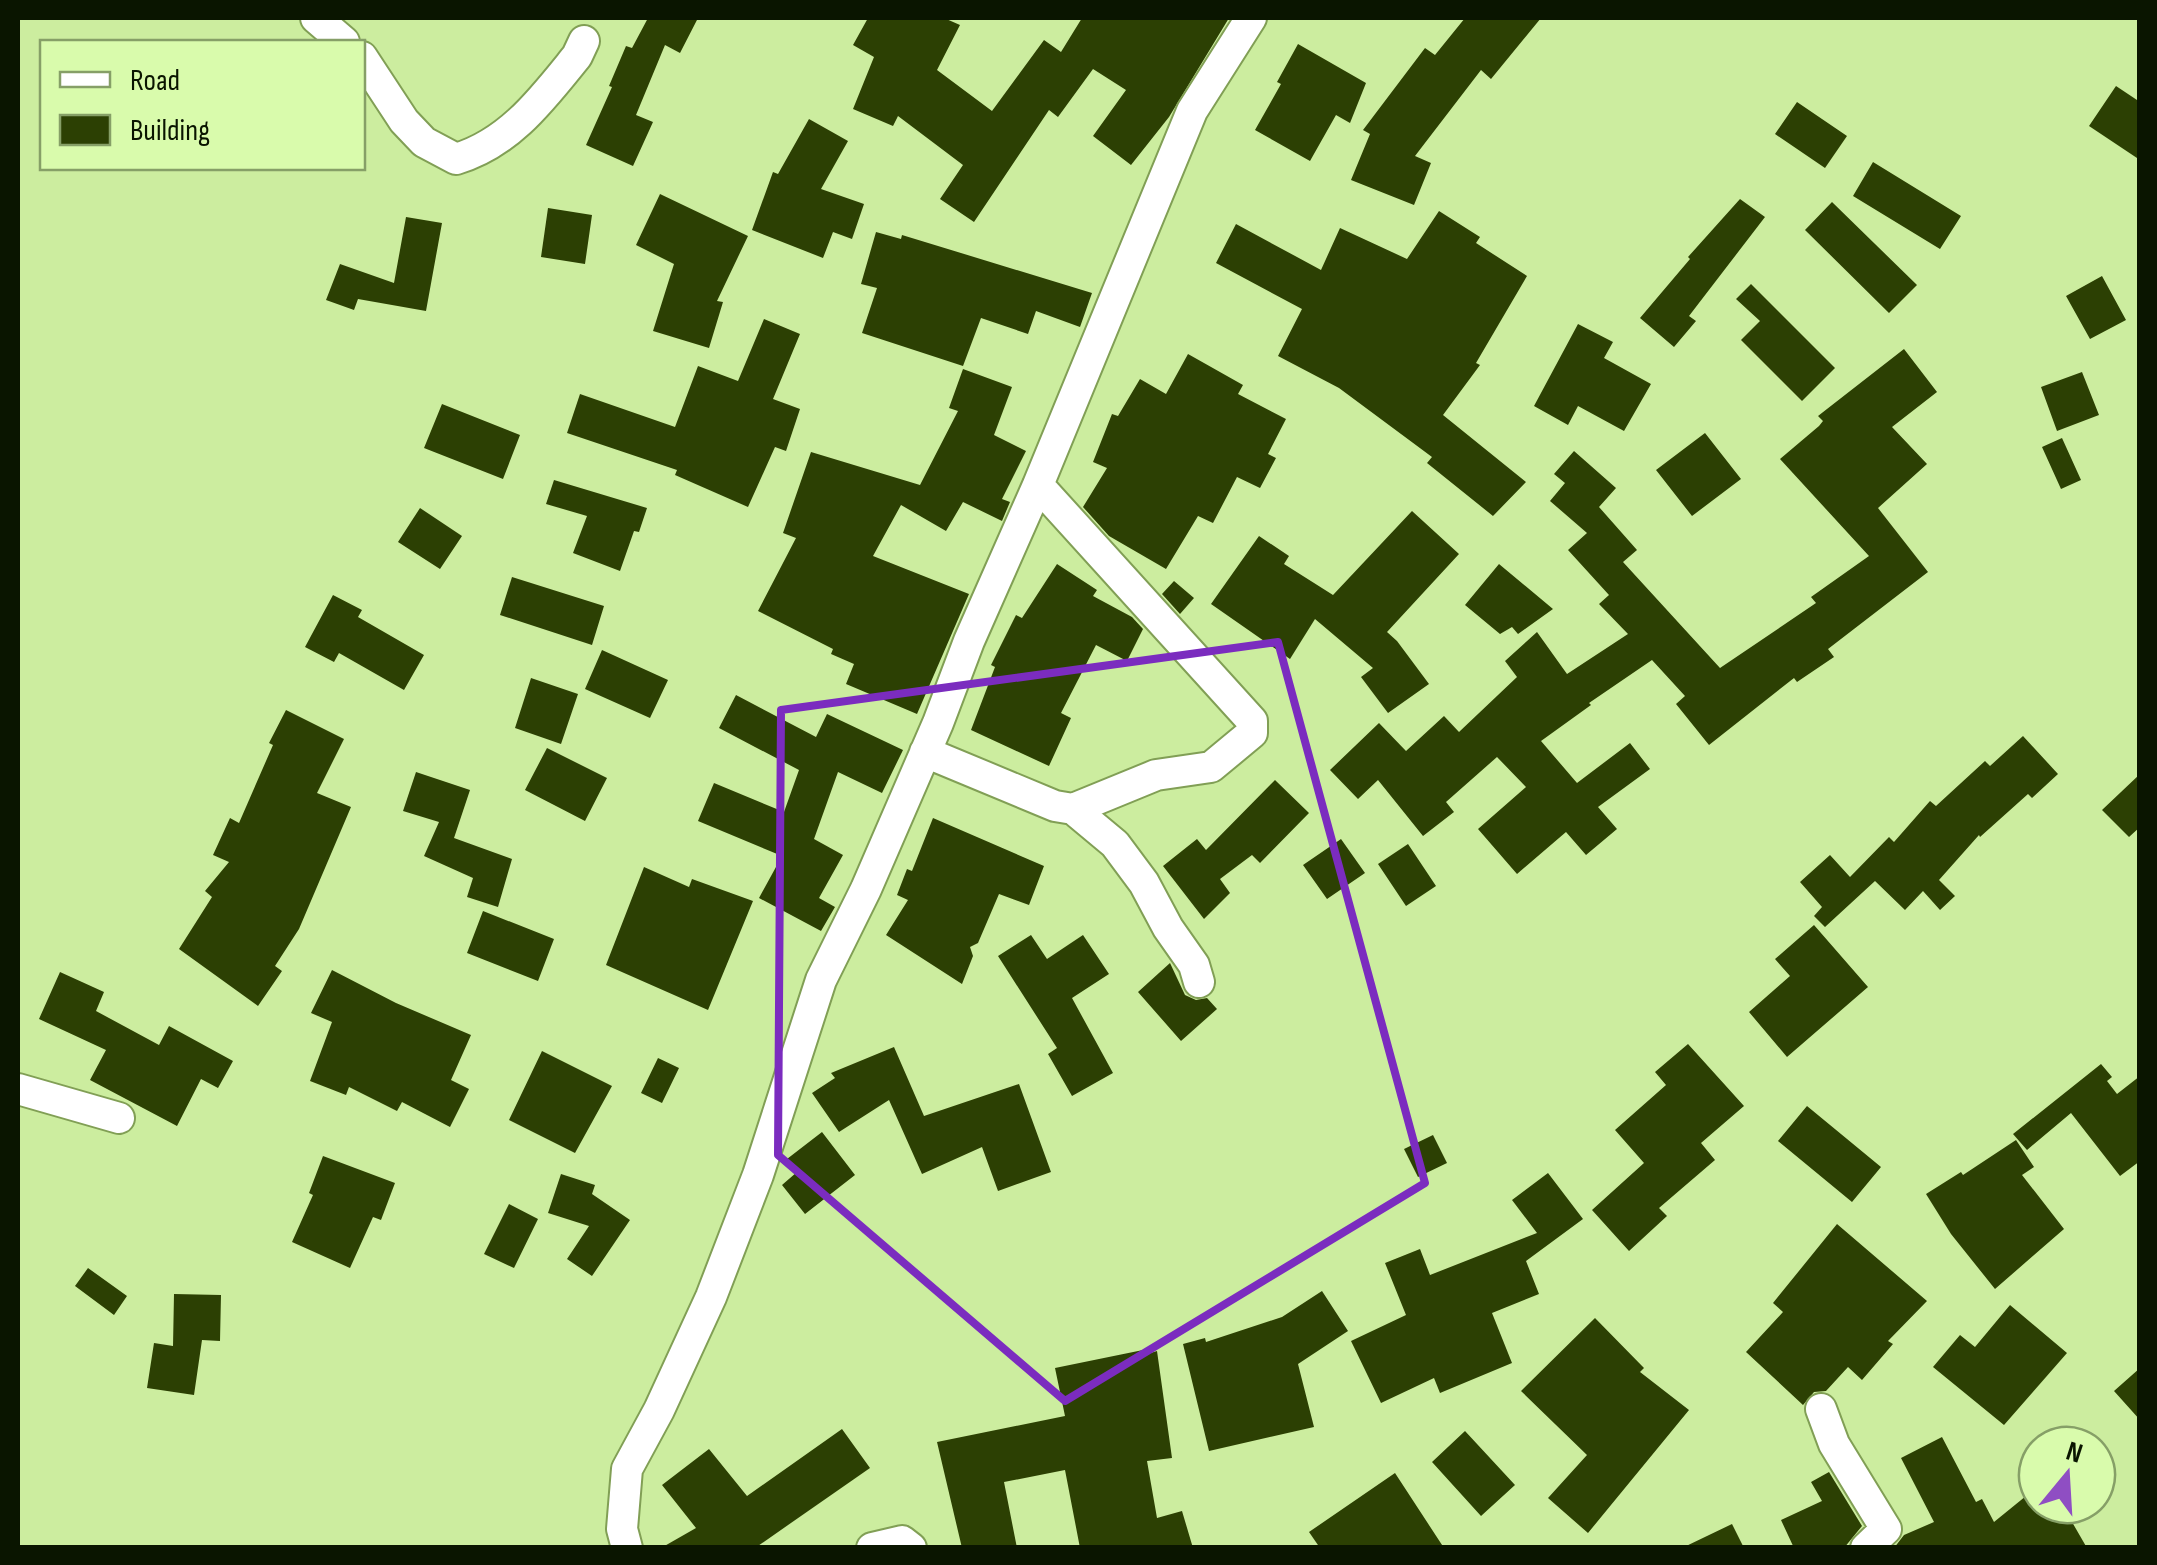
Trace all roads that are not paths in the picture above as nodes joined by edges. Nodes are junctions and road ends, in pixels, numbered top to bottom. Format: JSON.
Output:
{"nodes":[{"id":1,"x":316,"y":18,"type":"edge"},
{"id":2,"x":1252,"y":18,"type":"edge"},
{"id":3,"x":342,"y":40,"type":"edge"},
{"id":4,"x":584,"y":41,"type":"dead end"},
{"id":5,"x":365,"y":61,"type":"edge"},
{"id":6,"x":1038,"y":485,"type":"junction"},
{"id":7,"x":926,"y":752,"type":"junction"},
{"id":8,"x":1073,"y":809,"type":"junction"},
{"id":9,"x":1199,"y":982,"type":"dead end"},
{"id":10,"x":18,"y":1089,"type":"edge"},
{"id":11,"x":118,"y":1118,"type":"dead end"},
{"id":12,"x":1821,"y":1408,"type":"dead end"},
{"id":13,"x":627,"y":1548,"type":"edge"},
{"id":14,"x":872,"y":1548,"type":"edge"},
{"id":15,"x":911,"y":1548,"type":"edge"},
{"id":16,"x":1866,"y":1548,"type":"edge"}],
"edges":[{"from":1,"to":3,"type":"street"},
{"from":2,"to":6,"type":"street"},
{"from":4,"to":5,"type":"street"},
{"from":6,"to":7,"type":"street"},
{"from":6,"to":8,"type":"street"},
{"from":7,"to":8,"type":"street"},
{"from":7,"to":13,"type":"street"},
{"from":8,"to":9,"type":"street"},
{"from":10,"to":11,"type":"street"},
{"from":12,"to":16,"type":"street"},
{"from":14,"to":15,"type":"street"}]}
